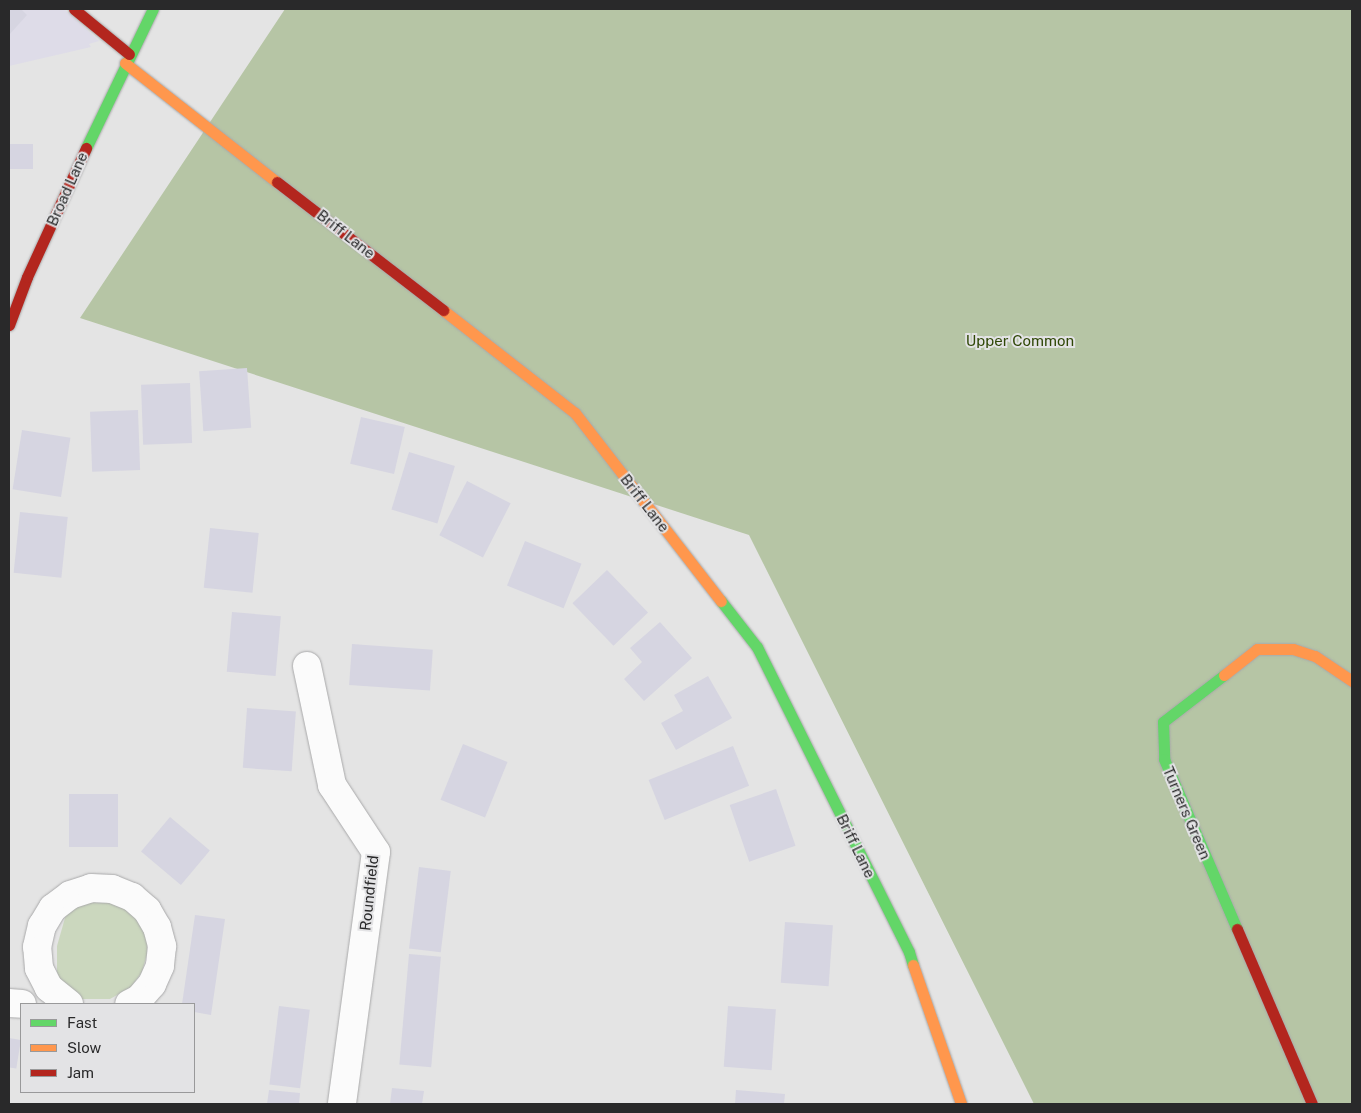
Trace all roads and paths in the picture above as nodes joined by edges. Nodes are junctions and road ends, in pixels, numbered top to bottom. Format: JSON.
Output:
{"nodes":[{"id":1,"x":74,"y":9,"type":"edge"},
{"id":2,"x":153,"y":9,"type":"edge"},
{"id":3,"x":127,"y":58,"type":"junction"},
{"id":4,"x":9,"y":325,"type":"edge"},
{"id":5,"x":307,"y":666,"type":"dead end"},
{"id":6,"x":1352,"y":681,"type":"edge"},
{"id":7,"x":57,"y":1003,"type":"edge"},
{"id":8,"x":131,"y":1003,"type":"edge"},
{"id":9,"x":342,"y":1104,"type":"edge"},
{"id":10,"x":961,"y":1104,"type":"edge"},
{"id":11,"x":1312,"y":1104,"type":"edge"}],
"edges":[{"from":1,"to":3,"type":"street","name":"Briff Lane"},
{"from":2,"to":3,"type":"street","name":"Broad Lane"},
{"from":3,"to":4,"type":"street","name":"Broad Lane"},
{"from":3,"to":10,"type":"street","name":"Briff Lane"},
{"from":5,"to":9,"type":"street","name":"Roundfield"},
{"from":6,"to":11,"type":"street","name":"Turners Green"},
{"from":7,"to":8,"type":"street"}]}
